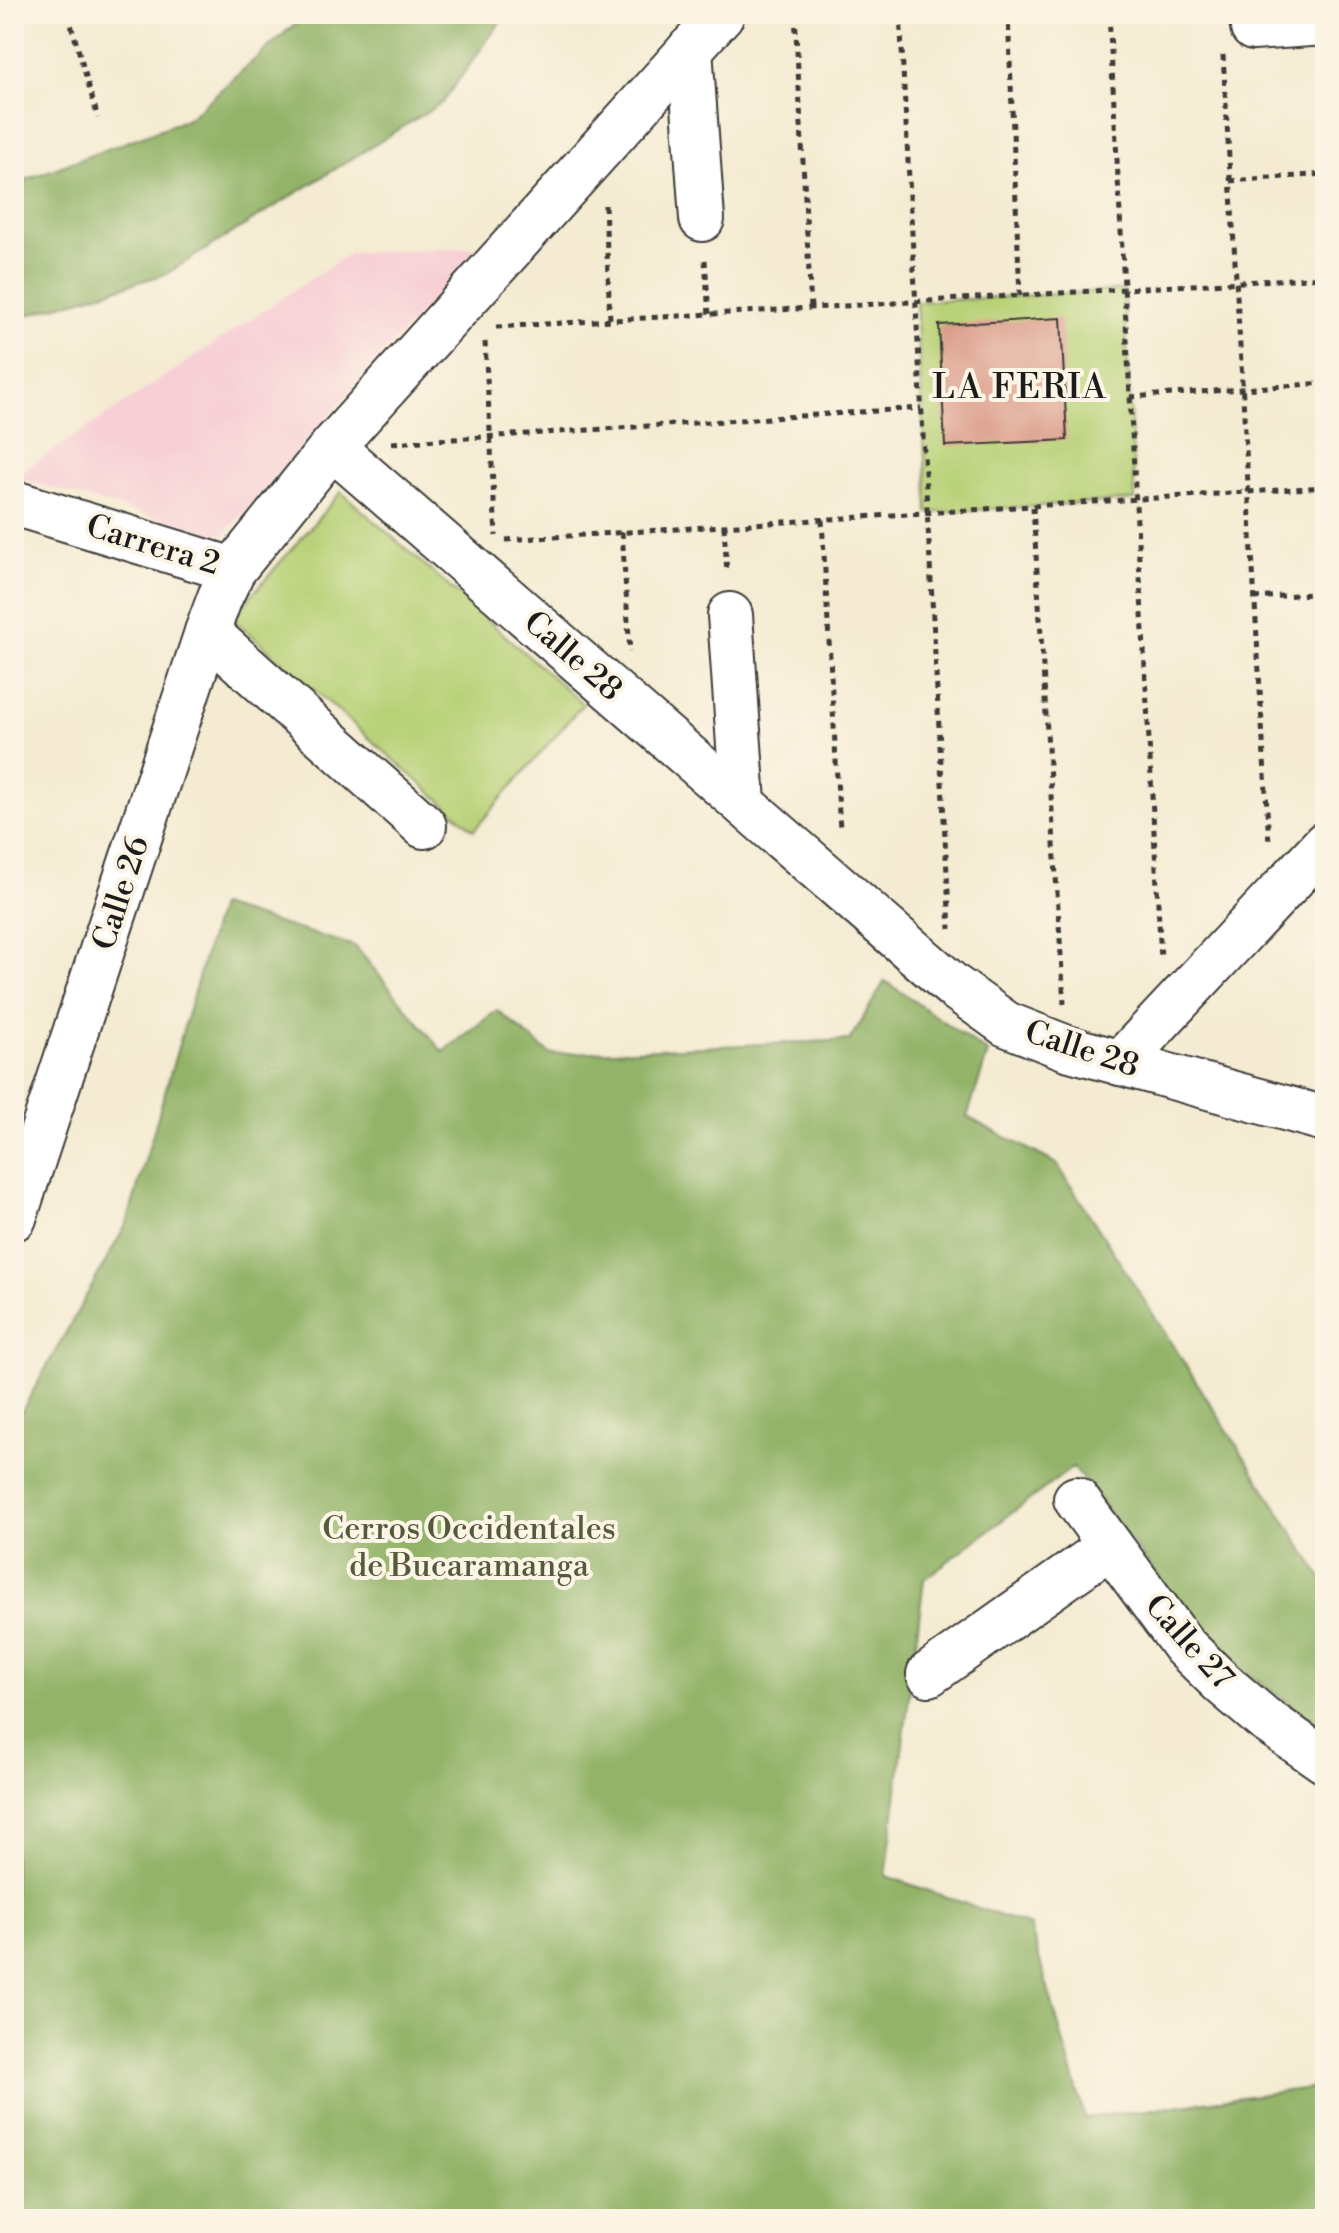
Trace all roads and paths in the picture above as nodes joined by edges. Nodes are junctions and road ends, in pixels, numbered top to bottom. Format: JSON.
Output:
{"nodes":[{"id":1,"x":68,"y":14,"type":"edge"},
{"id":2,"x":722,"y":14,"type":"edge"},
{"id":3,"x":795,"y":14,"type":"edge"},
{"id":4,"x":900,"y":14,"type":"edge"},
{"id":5,"x":1008,"y":14,"type":"edge"},
{"id":6,"x":1109,"y":14,"type":"edge"},
{"id":7,"x":1252,"y":14,"type":"edge"},
{"id":8,"x":1325,"y":23,"type":"edge"},
{"id":9,"x":690,"y":49,"type":"junction"},
{"id":10,"x":1222,"y":51,"type":"dead end"},
{"id":11,"x":98,"y":118,"type":"dead end"},
{"id":12,"x":602,"y":147,"type":"junction"},
{"id":13,"x":1325,"y":174,"type":"edge"},
{"id":14,"x":1230,"y":181,"type":"junction"},
{"id":15,"x":702,"y":219,"type":"joint"},
{"id":16,"x":1325,"y":277,"type":"edge"},
{"id":17,"x":1236,"y":282,"type":"junction"},
{"id":18,"x":1124,"y":290,"type":"junction"},
{"id":19,"x":1020,"y":296,"type":"junction"},
{"id":20,"x":916,"y":302,"type":"junction"},
{"id":21,"x":811,"y":309,"type":"junction"},
{"id":22,"x":709,"y":315,"type":"junction"},
{"id":23,"x":610,"y":320,"type":"junction"},
{"id":24,"x":1325,"y":383,"type":"edge"},
{"id":25,"x":1242,"y":389,"type":"junction"},
{"id":26,"x":1130,"y":397,"type":"junction"},
{"id":27,"x":921,"y":408,"type":"junction"},
{"id":28,"x":490,"y":437,"type":"junction"},
{"id":29,"x":332,"y":447,"type":"junction"},
{"id":30,"x":1325,"y":487,"type":"edge"},
{"id":31,"x":1248,"y":492,"type":"junction"},
{"id":32,"x":1135,"y":500,"type":"junction"},
{"id":33,"x":14,"y":503,"type":"edge"},
{"id":34,"x":1033,"y":506,"type":"junction"},
{"id":35,"x":928,"y":513,"type":"junction"},
{"id":36,"x":822,"y":520,"type":"junction"},
{"id":37,"x":622,"y":532,"type":"junction"},
{"id":38,"x":497,"y":541,"type":"junction"},
{"id":39,"x":445,"y":544,"type":"junction"},
{"id":40,"x":233,"y":570,"type":"junction"},
{"id":41,"x":1325,"y":593,"type":"edge"},
{"id":42,"x":1254,"y":598,"type":"junction"},
{"id":43,"x":730,"y":615,"type":"dead end"},
{"id":44,"x":207,"y":632,"type":"junction"},
{"id":45,"x":634,"y":709,"type":"junction"},
{"id":46,"x":743,"y":803,"type":"junction"},
{"id":47,"x":424,"y":826,"type":"dead end"},
{"id":48,"x":1325,"y":844,"type":"edge"},
{"id":49,"x":843,"y":890,"type":"junction"},
{"id":50,"x":1272,"y":901,"type":"junction"},
{"id":51,"x":953,"y":986,"type":"junction"},
{"id":52,"x":1164,"y":1016,"type":"junction"},
{"id":53,"x":1067,"y":1048,"type":"junction"},
{"id":54,"x":1120,"y":1063,"type":"junction"},
{"id":55,"x":1325,"y":1119,"type":"edge"},
{"id":56,"x":29,"y":1122,"type":"edge"},
{"id":57,"x":14,"y":1218,"type":"edge"},
{"id":58,"x":1076,"y":1499,"type":"dead end"},
{"id":59,"x":1110,"y":1546,"type":"junction"},
{"id":60,"x":929,"y":1674,"type":"dead end"},
{"id":61,"x":1325,"y":1761,"type":"edge"}],
"edges":[{"from":1,"to":11,"type":"path"},
{"from":2,"to":9,"type":"street"},
{"from":3,"to":21,"type":"path"},
{"from":4,"to":20,"type":"path"},
{"from":5,"to":19,"type":"path"},
{"from":6,"to":18,"type":"path"},
{"from":7,"to":8,"type":"street"},
{"from":9,"to":12,"type":"street"},
{"from":9,"to":15,"type":"street"},
{"from":10,"to":14,"type":"path"},
{"from":12,"to":23,"type":"path"},
{"from":12,"to":29,"type":"street"},
{"from":13,"to":14,"type":"path"},
{"from":14,"to":17,"type":"path"},
{"from":15,"to":22,"type":"path"},
{"from":16,"to":17,"type":"path"},
{"from":17,"to":18,"type":"path"},
{"from":17,"to":25,"type":"path"},
{"from":18,"to":19,"type":"path"},
{"from":18,"to":26,"type":"path"},
{"from":19,"to":20,"type":"path"},
{"from":20,"to":21,"type":"path"},
{"from":20,"to":27,"type":"path"},
{"from":21,"to":22,"type":"path"},
{"from":22,"to":23,"type":"path"},
{"from":23,"to":28,"type":"path"},
{"from":24,"to":25,"type":"path"},
{"from":25,"to":26,"type":"path"},
{"from":25,"to":31,"type":"path"},
{"from":26,"to":32,"type":"path"},
{"from":27,"to":28,"type":"path"},
{"from":27,"to":35,"type":"path"},
{"from":28,"to":29,"type":"path"},
{"from":28,"to":38,"type":"path"},
{"from":29,"to":39,"type":"street","name":"Calle 28"},
{"from":29,"to":40,"type":"street","name":"Carrera 2"},
{"from":30,"to":31,"type":"path"},
{"from":31,"to":32,"type":"path"},
{"from":31,"to":42,"type":"path"},
{"from":32,"to":34,"type":"path"},
{"from":32,"to":52,"type":"path"},
{"from":33,"to":40,"type":"street","name":"Carrera 2"},
{"from":34,"to":35,"type":"path"},
{"from":34,"to":53,"type":"path"},
{"from":35,"to":36,"type":"path"},
{"from":35,"to":51,"type":"path"},
{"from":36,"to":37,"type":"path"},
{"from":36,"to":49,"type":"path"},
{"from":37,"to":38,"type":"path"},
{"from":37,"to":45,"type":"path"},
{"from":38,"to":39,"type":"path"},
{"from":39,"to":45,"type":"street","name":"Calle 28"},
{"from":40,"to":44,"type":"street","name":"Calle 26"},
{"from":41,"to":42,"type":"path"},
{"from":42,"to":50,"type":"path"},
{"from":43,"to":46,"type":"street"},
{"from":44,"to":47,"type":"street"},
{"from":44,"to":56,"type":"street","name":"Calle 26"},
{"from":45,"to":46,"type":"street","name":"Calle 28"},
{"from":46,"to":49,"type":"street","name":"Calle 28"},
{"from":48,"to":50,"type":"street"},
{"from":49,"to":51,"type":"street","name":"Calle 28"},
{"from":50,"to":52,"type":"street"},
{"from":51,"to":53,"type":"street","name":"Calle 28"},
{"from":52,"to":54,"type":"street"},
{"from":53,"to":54,"type":"street","name":"Calle 28"},
{"from":54,"to":55,"type":"street","name":"Calle 28"},
{"from":56,"to":57,"type":"street","name":"Calle 26"},
{"from":58,"to":59,"type":"street","name":"Calle 27"},
{"from":59,"to":60,"type":"street"},
{"from":59,"to":61,"type":"street","name":"Calle 27"}]}
